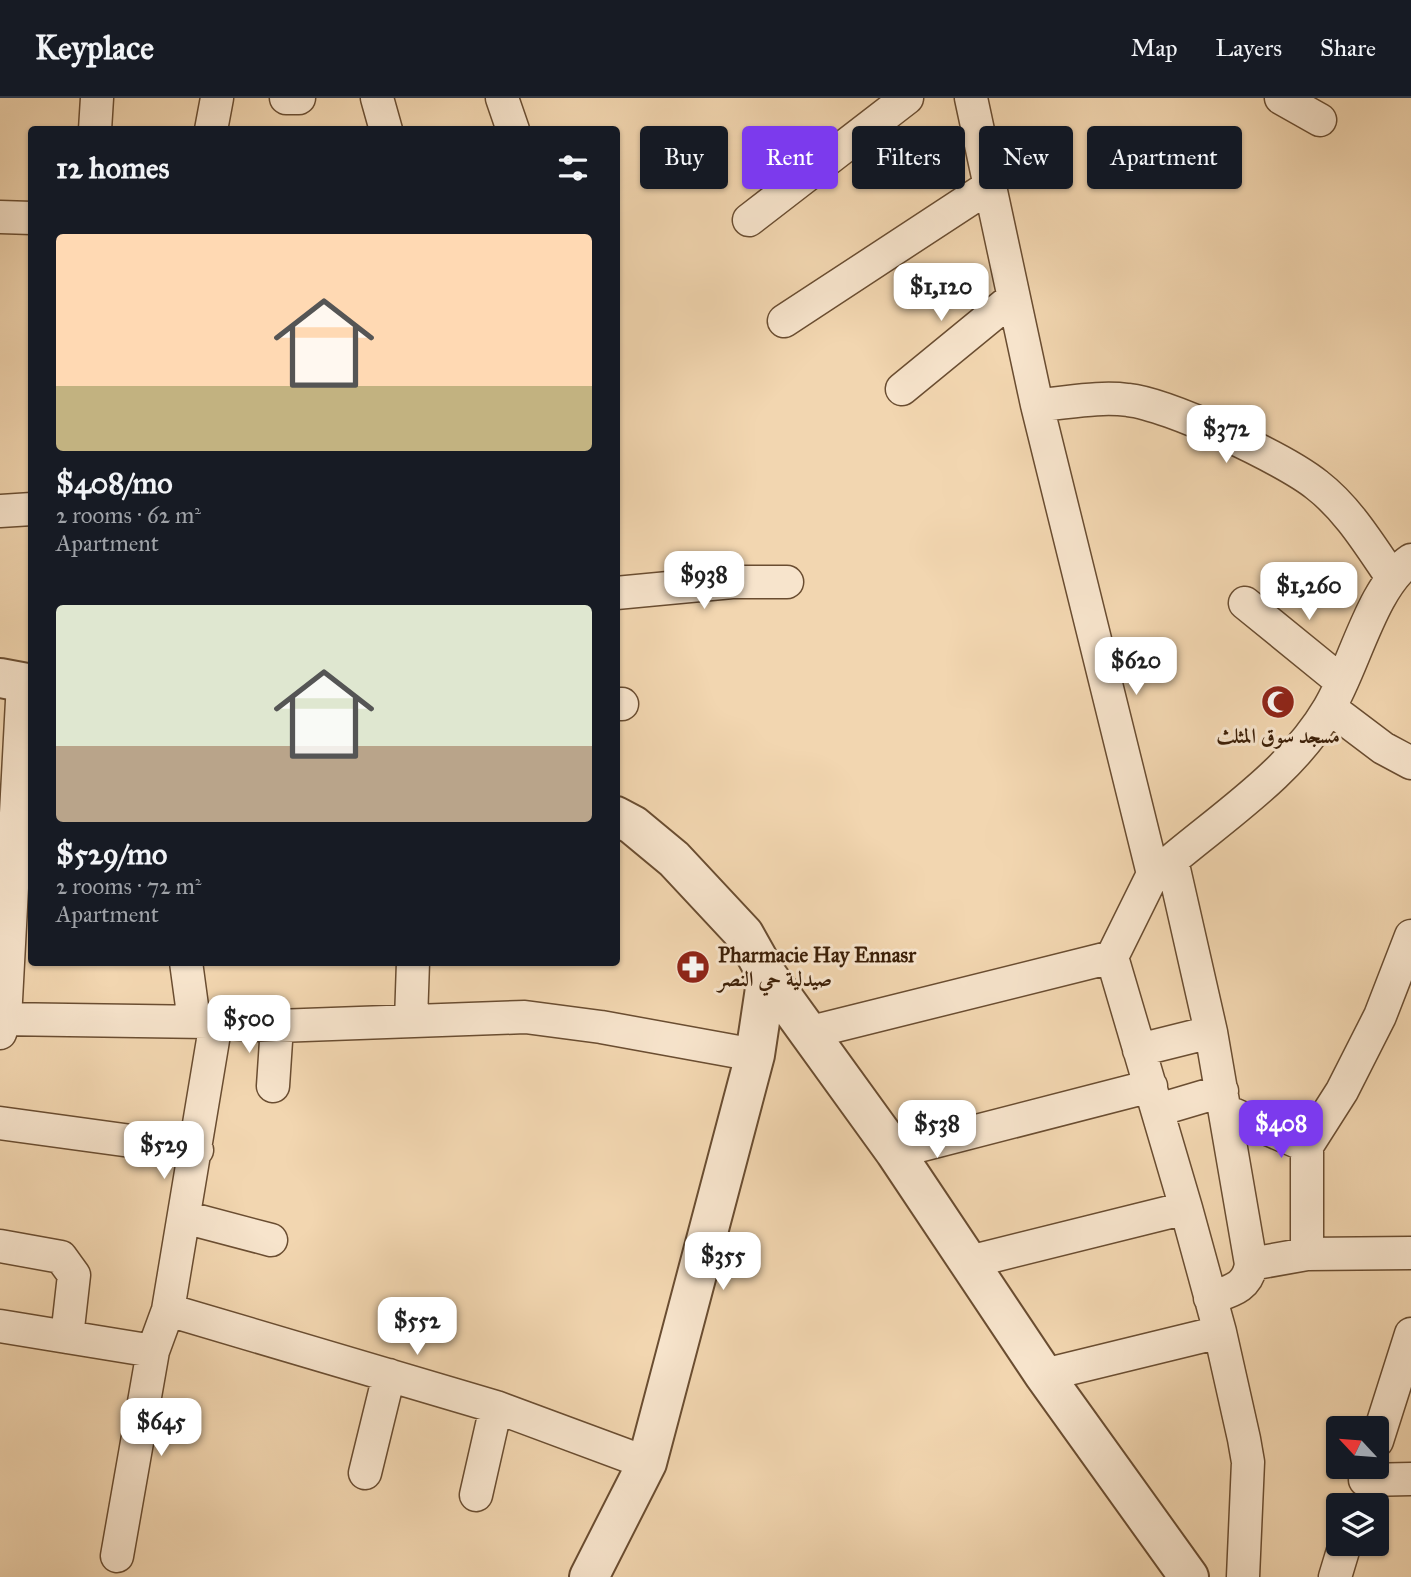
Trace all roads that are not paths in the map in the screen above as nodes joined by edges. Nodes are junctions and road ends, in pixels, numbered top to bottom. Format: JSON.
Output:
{"nodes":[{"id":1,"x":97,"y":98,"type":"edge"},
{"id":2,"x":217,"y":98,"type":"edge"},
{"id":3,"x":286,"y":98,"type":"edge"},
{"id":4,"x":299,"y":98,"type":"edge"},
{"id":5,"x":377,"y":98,"type":"edge"},
{"id":6,"x":502,"y":98,"type":"edge"},
{"id":7,"x":907,"y":98,"type":"edge"},
{"id":8,"x":971,"y":98,"type":"edge"},
{"id":9,"x":1281,"y":98,"type":"edge"},
{"id":10,"x":1320,"y":120,"type":"dead end"},
{"id":11,"x":96,"y":126,"type":"edge"},
{"id":12,"x":212,"y":126,"type":"edge"},
{"id":13,"x":385,"y":126,"type":"edge"},
{"id":14,"x":512,"y":126,"type":"edge"},
{"id":15,"x":979,"y":135,"type":"edge"},
{"id":16,"x":985,"y":189,"type":"edge"},
{"id":17,"x":991,"y":189,"type":"edge"},
{"id":18,"x":0,"y":216,"type":"edge"},
{"id":19,"x":28,"y":218,"type":"edge"},
{"id":20,"x":749,"y":220,"type":"dead end"},
{"id":21,"x":1013,"y":298,"type":"junction"},
{"id":22,"x":784,"y":321,"type":"dead end"},
{"id":23,"x":902,"y":389,"type":"dead end"},
{"id":24,"x":1037,"y":405,"type":"junction"},
{"id":25,"x":28,"y":509,"type":"edge"},
{"id":26,"x":0,"y":511,"type":"edge"},
{"id":27,"x":1401,"y":568,"type":"edge"},
{"id":28,"x":787,"y":582,"type":"dead end"},
{"id":29,"x":620,"y":593,"type":"edge"},
{"id":30,"x":1245,"y":603,"type":"dead end"},
{"id":31,"x":18,"y":681,"type":"edge"},
{"id":32,"x":1336,"y":695,"type":"junction"},
{"id":33,"x":1411,"y":763,"type":"edge"},
{"id":34,"x":620,"y":818,"type":"edge"},
{"id":35,"x":1163,"y":867,"type":"junction"},
{"id":36,"x":1411,"y":936,"type":"edge"},
{"id":37,"x":1112,"y":957,"type":"junction"},
{"id":38,"x":187,"y":966,"type":"edge"},
{"id":39,"x":413,"y":966,"type":"edge"},
{"id":40,"x":767,"y":975,"type":"junction"},
{"id":41,"x":411,"y":1021,"type":"junction"},
{"id":42,"x":205,"y":1022,"type":"junction"},
{"id":43,"x":2,"y":1024,"type":"edge"},
{"id":44,"x":277,"y":1027,"type":"junction"},
{"id":45,"x":811,"y":1032,"type":"junction"},
{"id":46,"x":1211,"y":1032,"type":"junction"},
{"id":47,"x":1139,"y":1050,"type":"junction"},
{"id":48,"x":755,"y":1055,"type":"junction"},
{"id":49,"x":273,"y":1086,"type":"dead end"},
{"id":50,"x":1154,"y":1098,"type":"junction"},
{"id":51,"x":1224,"y":1101,"type":"junction"},
{"id":52,"x":0,"y":1123,"type":"edge"},
{"id":53,"x":1307,"y":1146,"type":"junction"},
{"id":54,"x":197,"y":1150,"type":"junction"},
{"id":55,"x":895,"y":1152,"type":"junction"},
{"id":56,"x":1186,"y":1208,"type":"junction"},
{"id":57,"x":184,"y":1217,"type":"junction"},
{"id":58,"x":271,"y":1240,"type":"dead end"},
{"id":59,"x":0,"y":1246,"type":"edge"},
{"id":60,"x":1307,"y":1254,"type":"junction"},
{"id":61,"x":1411,"y":1254,"type":"edge"},
{"id":62,"x":969,"y":1262,"type":"junction"},
{"id":63,"x":1251,"y":1264,"type":"junction"},
{"id":64,"x":1210,"y":1298,"type":"junction"},
{"id":65,"x":168,"y":1310,"type":"junction"},
{"id":66,"x":0,"y":1326,"type":"edge"},
{"id":67,"x":1220,"y":1332,"type":"junction"},
{"id":68,"x":1411,"y":1334,"type":"edge"},
{"id":69,"x":67,"y":1337,"type":"junction"},
{"id":70,"x":153,"y":1351,"type":"junction"},
{"id":71,"x":389,"y":1375,"type":"junction"},
{"id":72,"x":1044,"y":1375,"type":"junction"},
{"id":73,"x":496,"y":1407,"type":"junction"},
{"id":74,"x":1385,"y":1416,"type":"edge"},
{"id":75,"x":647,"y":1463,"type":"junction"},
{"id":76,"x":365,"y":1473,"type":"dead end"},
{"id":77,"x":1411,"y":1479,"type":"edge"},
{"id":78,"x":1364,"y":1484,"type":"edge"},
{"id":79,"x":476,"y":1495,"type":"dead end"},
{"id":80,"x":117,"y":1556,"type":"dead end"},
{"id":81,"x":1341,"y":1556,"type":"edge"},
{"id":82,"x":589,"y":1577,"type":"edge"},
{"id":83,"x":1189,"y":1577,"type":"edge"},
{"id":84,"x":1243,"y":1577,"type":"edge"},
{"id":85,"x":1335,"y":1577,"type":"edge"}],
"edges":[{"from":1,"to":11,"type":"street"},
{"from":2,"to":12,"type":"street"},
{"from":3,"to":4,"type":"street"},
{"from":5,"to":13,"type":"street"},
{"from":6,"to":14,"type":"street"},
{"from":7,"to":20,"type":"street"},
{"from":8,"to":15,"type":"street"},
{"from":9,"to":10,"type":"street"},
{"from":16,"to":22,"type":"street"},
{"from":17,"to":21,"type":"street"},
{"from":18,"to":19,"type":"street"},
{"from":21,"to":23,"type":"street"},
{"from":21,"to":24,"type":"street"},
{"from":24,"to":27,"type":"street"},
{"from":24,"to":35,"type":"street"},
{"from":25,"to":26,"type":"street"},
{"from":27,"to":32,"type":"street"},
{"from":28,"to":29,"type":"street"},
{"from":30,"to":32,"type":"street"},
{"from":31,"to":43,"type":"street"},
{"from":32,"to":33,"type":"street"},
{"from":32,"to":35,"type":"street"},
{"from":34,"to":40,"type":"street"},
{"from":35,"to":37,"type":"street"},
{"from":35,"to":46,"type":"street"},
{"from":36,"to":53,"type":"street"},
{"from":37,"to":45,"type":"street"},
{"from":37,"to":47,"type":"street"},
{"from":38,"to":42,"type":"street"},
{"from":39,"to":41,"type":"street"},
{"from":40,"to":45,"type":"street"},
{"from":40,"to":48,"type":"street"},
{"from":41,"to":44,"type":"street"},
{"from":41,"to":48,"type":"street"},
{"from":42,"to":43,"type":"street"},
{"from":42,"to":44,"type":"street"},
{"from":42,"to":54,"type":"street"},
{"from":44,"to":49,"type":"street"},
{"from":45,"to":55,"type":"street"},
{"from":46,"to":47,"type":"street"},
{"from":46,"to":51,"type":"street"},
{"from":47,"to":50,"type":"street"},
{"from":48,"to":75,"type":"street"},
{"from":50,"to":51,"type":"street"},
{"from":50,"to":55,"type":"street"},
{"from":50,"to":56,"type":"street"},
{"from":51,"to":53,"type":"street"},
{"from":51,"to":63,"type":"street"},
{"from":52,"to":54,"type":"street"},
{"from":53,"to":60,"type":"street"},
{"from":54,"to":57,"type":"street"},
{"from":55,"to":62,"type":"street"},
{"from":56,"to":62,"type":"street"},
{"from":56,"to":64,"type":"street"},
{"from":57,"to":58,"type":"street"},
{"from":57,"to":65,"type":"street"},
{"from":59,"to":69,"type":"street"},
{"from":60,"to":61,"type":"street"},
{"from":60,"to":63,"type":"street"},
{"from":62,"to":72,"type":"street"},
{"from":63,"to":64,"type":"street"},
{"from":64,"to":67,"type":"street"},
{"from":65,"to":70,"type":"street"},
{"from":65,"to":71,"type":"street"},
{"from":66,"to":69,"type":"street"},
{"from":67,"to":72,"type":"street"},
{"from":67,"to":84,"type":"street"},
{"from":68,"to":74,"type":"street"},
{"from":69,"to":70,"type":"street"},
{"from":70,"to":80,"type":"street"},
{"from":71,"to":73,"type":"street"},
{"from":71,"to":76,"type":"street"},
{"from":72,"to":83,"type":"street"},
{"from":73,"to":75,"type":"street"},
{"from":73,"to":79,"type":"street"},
{"from":75,"to":82,"type":"street"},
{"from":77,"to":78,"type":"street"},
{"from":81,"to":85,"type":"street"}]}
